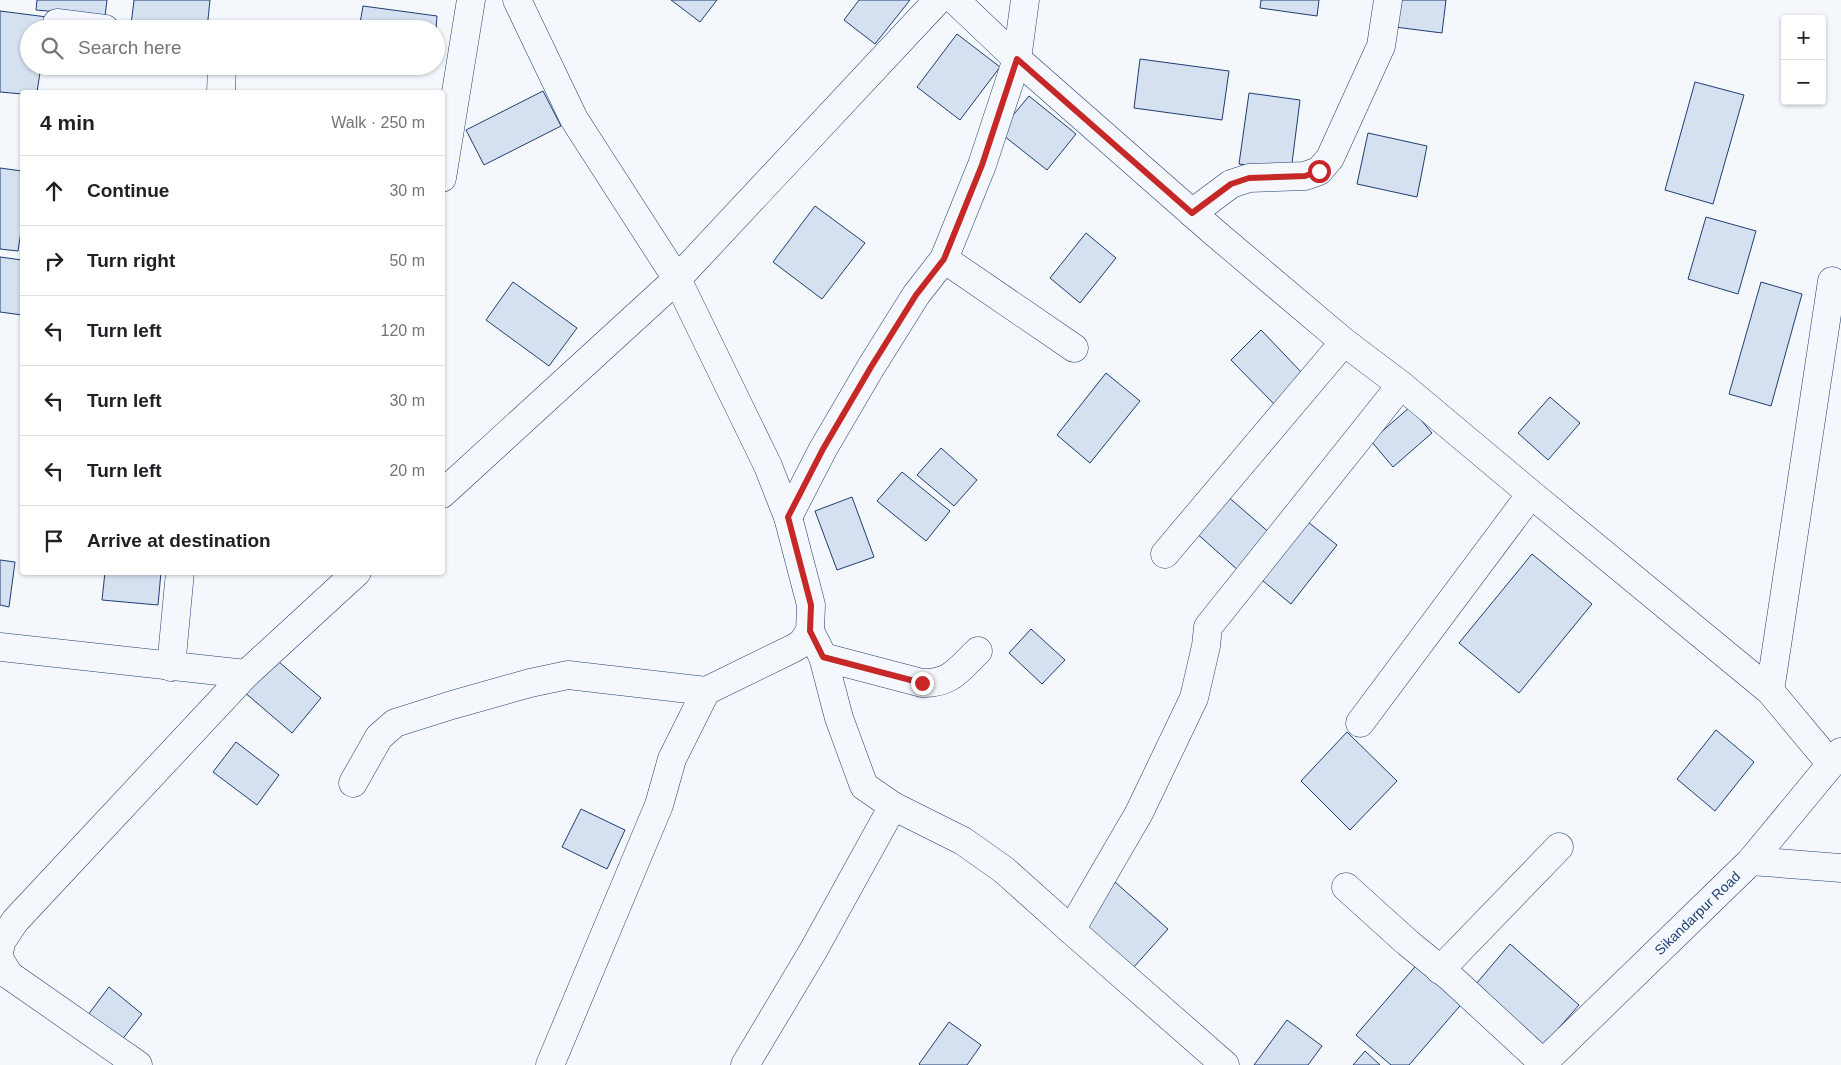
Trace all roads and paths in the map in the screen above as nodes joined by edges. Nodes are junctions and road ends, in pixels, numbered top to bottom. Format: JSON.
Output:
{"nodes":[{"id":1,"x":471,"y":0,"type":"edge"},
{"id":2,"x":517,"y":0,"type":"edge"},
{"id":3,"x":938,"y":0,"type":"edge"},
{"id":4,"x":955,"y":0,"type":"edge"},
{"id":5,"x":1025,"y":0,"type":"edge"},
{"id":6,"x":1388,"y":0,"type":"edge"},
{"id":7,"x":1017,"y":59,"type":"junction"},
{"id":8,"x":222,"y":75,"type":"edge"},
{"id":9,"x":221,"y":90,"type":"edge"},
{"id":10,"x":445,"y":160,"type":"edge"},
{"id":11,"x":1192,"y":213,"type":"junction"},
{"id":12,"x":944,"y":259,"type":"junction"},
{"id":13,"x":677,"y":279,"type":"junction"},
{"id":14,"x":1832,"y":281,"type":"dead end"},
{"id":15,"x":1344,"y":342,"type":"junction"},
{"id":16,"x":1074,"y":348,"type":"dead end"},
{"id":17,"x":1401,"y":385,"type":"junction"},
{"id":18,"x":445,"y":491,"type":"edge"},
{"id":19,"x":1531,"y":494,"type":"junction"},
{"id":20,"x":788,"y":517,"type":"junction"},
{"id":21,"x":1165,"y":554,"type":"dead end"},
{"id":22,"x":180,"y":575,"type":"edge"},
{"id":23,"x":354,"y":575,"type":"edge"},
{"id":24,"x":810,"y":631,"type":"junction"},
{"id":25,"x":0,"y":647,"type":"edge"},
{"id":26,"x":978,"y":651,"type":"dead end"},
{"id":27,"x":823,"y":657,"type":"junction"},
{"id":28,"x":172,"y":667,"type":"junction"},
{"id":29,"x":246,"y":674,"type":"junction"},
{"id":30,"x":1770,"y":690,"type":"junction"},
{"id":31,"x":706,"y":692,"type":"junction"},
{"id":32,"x":1360,"y":723,"type":"dead end"},
{"id":33,"x":1836,"y":758,"type":"edge"},
{"id":34,"x":353,"y":783,"type":"dead end"},
{"id":35,"x":893,"y":806,"type":"junction"},
{"id":36,"x":1559,"y":847,"type":"dead end"},
{"id":37,"x":1751,"y":861,"type":"junction"},
{"id":38,"x":1841,"y":868,"type":"edge"},
{"id":39,"x":1346,"y":886,"type":"dead end"},
{"id":40,"x":1071,"y":930,"type":"junction"},
{"id":41,"x":0,"y":948,"type":"edge"},
{"id":42,"x":0,"y":960,"type":"edge"},
{"id":43,"x":1440,"y":970,"type":"junction"},
{"id":44,"x":1542,"y":1064,"type":"edge"},
{"id":45,"x":138,"y":1065,"type":"edge"},
{"id":46,"x":550,"y":1065,"type":"edge"},
{"id":47,"x":745,"y":1065,"type":"edge"},
{"id":48,"x":1225,"y":1065,"type":"edge"}],
"edges":[{"from":1,"to":10,"type":"street"},
{"from":2,"to":13,"type":"street"},
{"from":3,"to":13,"type":"street"},
{"from":4,"to":7,"type":"street"},
{"from":5,"to":7,"type":"street"},
{"from":6,"to":11,"type":"street"},
{"from":7,"to":11,"type":"street"},
{"from":7,"to":12,"type":"street"},
{"from":8,"to":9,"type":"street"},
{"from":11,"to":15,"type":"street"},
{"from":12,"to":16,"type":"street"},
{"from":12,"to":20,"type":"street"},
{"from":13,"to":18,"type":"street"},
{"from":13,"to":20,"type":"street"},
{"from":14,"to":30,"type":"street"},
{"from":15,"to":17,"type":"street"},
{"from":15,"to":21,"type":"street"},
{"from":17,"to":19,"type":"street"},
{"from":17,"to":40,"type":"street"},
{"from":19,"to":30,"type":"street"},
{"from":19,"to":32,"type":"street"},
{"from":20,"to":24,"type":"street"},
{"from":22,"to":28,"type":"street"},
{"from":23,"to":29,"type":"street"},
{"from":24,"to":27,"type":"street"},
{"from":24,"to":31,"type":"street"},
{"from":25,"to":28,"type":"street"},
{"from":26,"to":27,"type":"street"},
{"from":27,"to":35,"type":"street"},
{"from":28,"to":29,"type":"street"},
{"from":29,"to":41,"type":"street"},
{"from":30,"to":33,"type":"street"},
{"from":31,"to":34,"type":"street"},
{"from":31,"to":46,"type":"street"},
{"from":33,"to":37,"type":"street","name":"Sikandarpur Road"},
{"from":35,"to":40,"type":"street"},
{"from":35,"to":47,"type":"street"},
{"from":36,"to":43,"type":"street"},
{"from":37,"to":38,"type":"street"},
{"from":37,"to":44,"type":"street","name":"Sikandarpur Road"},
{"from":39,"to":43,"type":"street"},
{"from":40,"to":48,"type":"street"},
{"from":42,"to":45,"type":"street"},
{"from":43,"to":44,"type":"street"}]}
